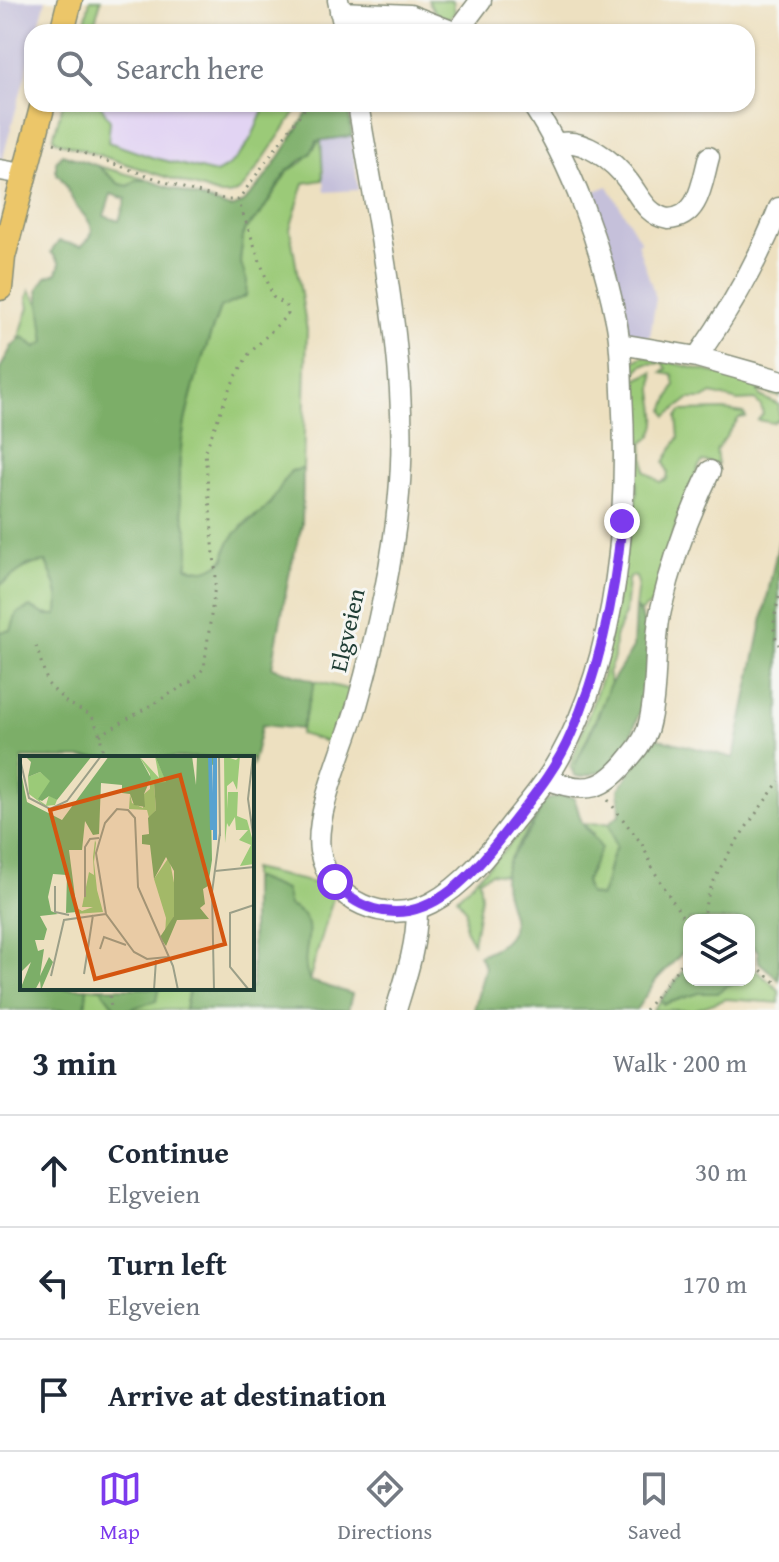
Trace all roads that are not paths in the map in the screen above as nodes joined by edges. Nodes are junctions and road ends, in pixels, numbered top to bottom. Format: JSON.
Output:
{"nodes":[{"id":1,"x":70,"y":0,"type":"edge"},
{"id":2,"x":481,"y":0,"type":"edge"},
{"id":3,"x":412,"y":8,"type":"edge"},
{"id":4,"x":341,"y":15,"type":"edge"},
{"id":5,"x":64,"y":24,"type":"edge"},
{"id":6,"x":441,"y":24,"type":"edge"},
{"id":7,"x":462,"y":24,"type":"edge"},
{"id":8,"x":41,"y":112,"type":"edge"},
{"id":9,"x":359,"y":112,"type":"edge"},
{"id":10,"x":537,"y":112,"type":"edge"},
{"id":11,"x":556,"y":144,"type":"junction"},
{"id":12,"x":709,"y":157,"type":"dead end"},
{"id":13,"x":12,"y":172,"type":"edge"},
{"id":14,"x":779,"y":208,"type":"edge"},
{"id":15,"x":1,"y":259,"type":"edge"},
{"id":16,"x":0,"y":288,"type":"edge"},
{"id":17,"x":620,"y":344,"type":"junction"},
{"id":18,"x":697,"y":357,"type":"junction"},
{"id":19,"x":779,"y":380,"type":"edge"},
{"id":20,"x":710,"y":471,"type":"dead end"},
{"id":21,"x":547,"y":779,"type":"junction"},
{"id":22,"x":417,"y":910,"type":"junction"},
{"id":23,"x":396,"y":1010,"type":"edge"}],
"edges":[{"from":1,"to":5,"type":"main road"},
{"from":2,"to":7,"type":"street"},
{"from":3,"to":4,"type":"street"},
{"from":3,"to":6,"type":"street"},
{"from":8,"to":13,"type":"main road"},
{"from":9,"to":22,"type":"street","name":"Elgveien"},
{"from":10,"to":11,"type":"street","name":"Elgveien"},
{"from":11,"to":12,"type":"street"},
{"from":11,"to":17,"type":"street","name":"Elgveien"},
{"from":13,"to":15,"type":"main road"},
{"from":14,"to":18,"type":"street"},
{"from":15,"to":16,"type":"main road"},
{"from":17,"to":18,"type":"street"},
{"from":17,"to":21,"type":"street","name":"Elgveien"},
{"from":18,"to":19,"type":"street"},
{"from":20,"to":21,"type":"street"},
{"from":21,"to":22,"type":"street","name":"Elgveien"},
{"from":22,"to":23,"type":"street"}]}
